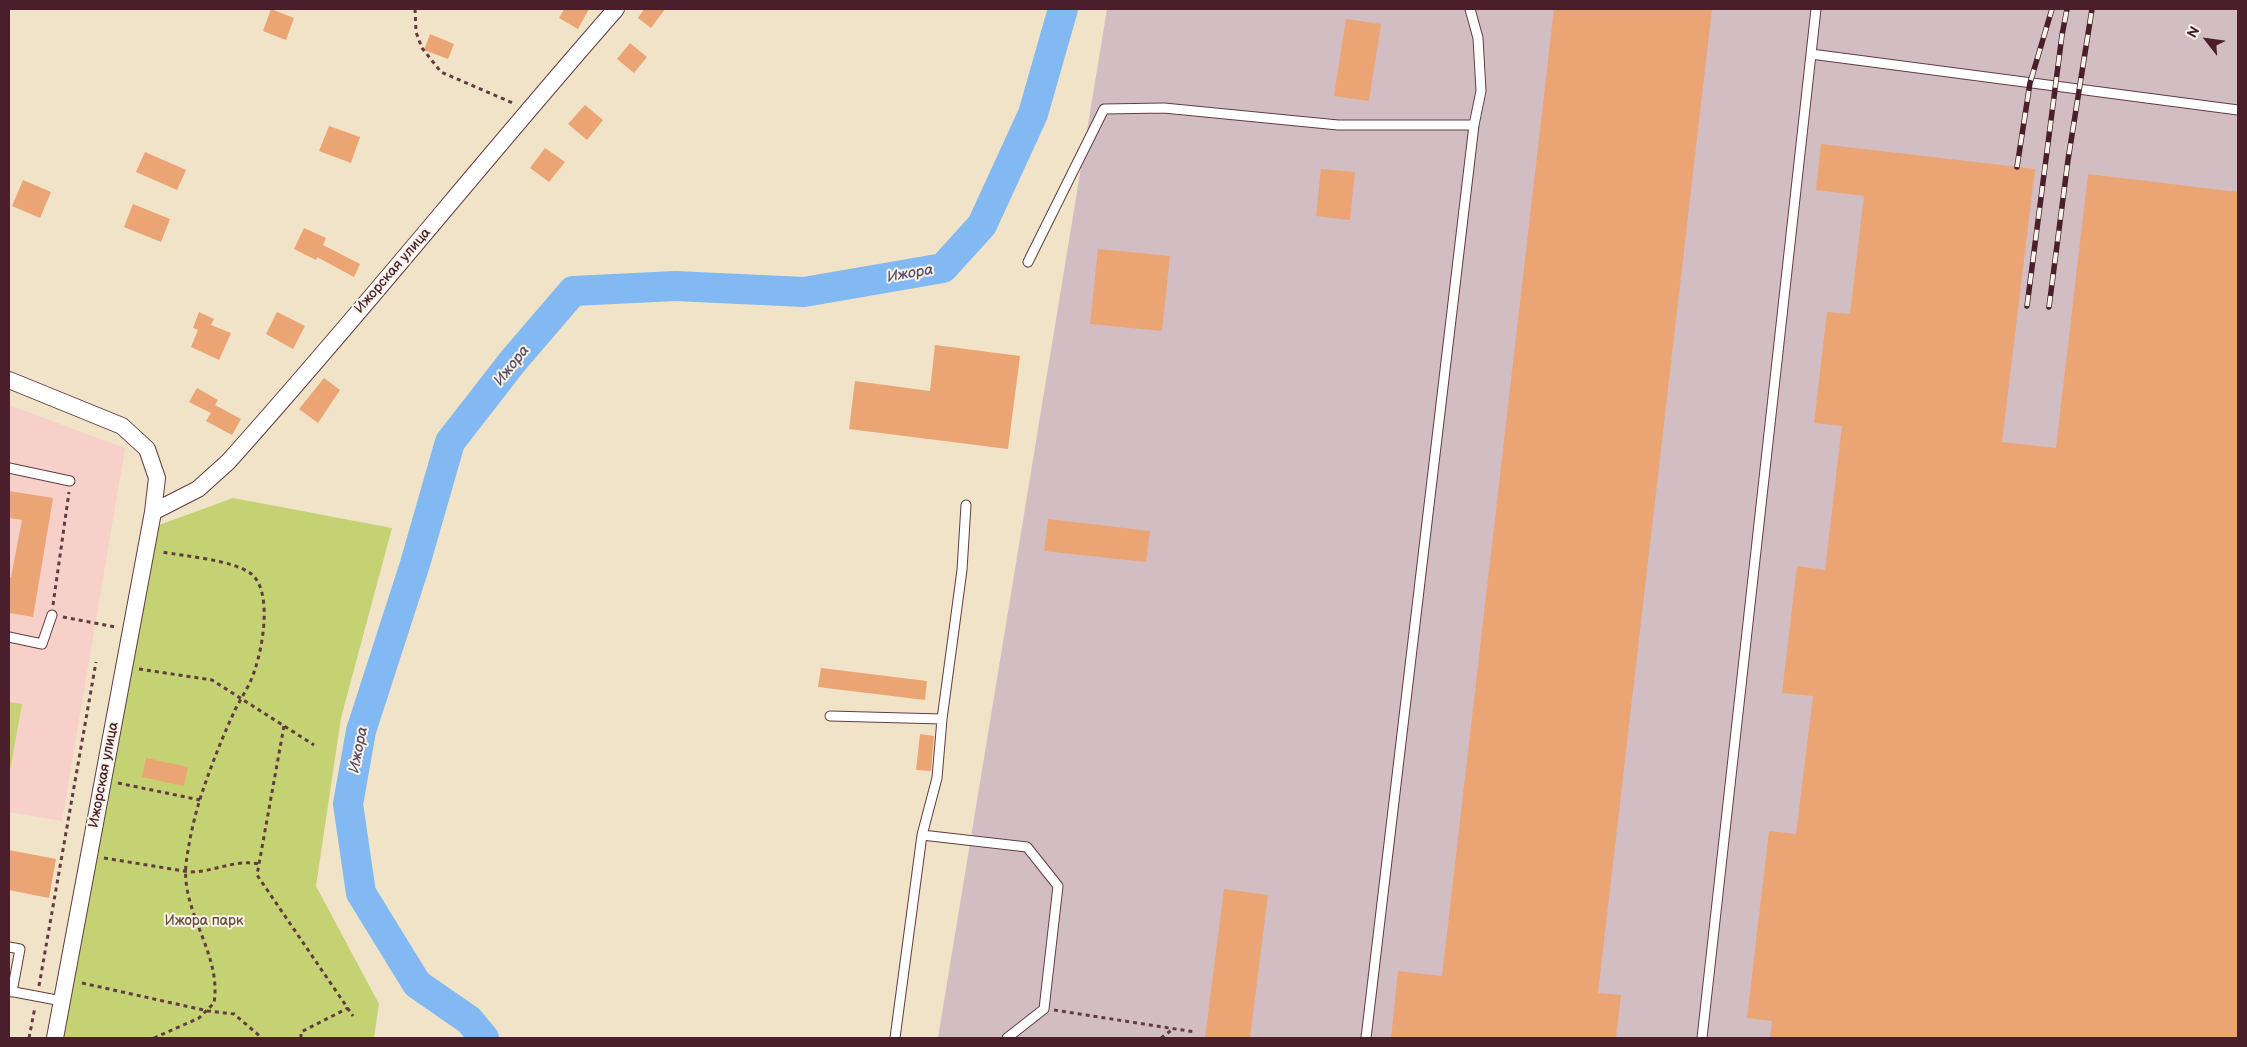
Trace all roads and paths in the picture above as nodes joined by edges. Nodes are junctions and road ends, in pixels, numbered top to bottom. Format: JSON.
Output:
{"nodes":[{"id":1,"x":415,"y":9,"type":"edge"},
{"id":2,"x":616,"y":9,"type":"edge"},
{"id":3,"x":1470,"y":9,"type":"edge"},
{"id":4,"x":1816,"y":9,"type":"edge"},
{"id":5,"x":1811,"y":54,"type":"junction"},
{"id":6,"x":527,"y":110,"type":"junction"},
{"id":7,"x":2238,"y":110,"type":"edge"},
{"id":8,"x":1474,"y":125,"type":"junction"},
{"id":9,"x":1028,"y":262,"type":"dead end"},
{"id":10,"x":9,"y":380,"type":"edge"},
{"id":11,"x":9,"y":468,"type":"edge"},
{"id":12,"x":70,"y":481,"type":"joint"},
{"id":13,"x":966,"y":505,"type":"dead end"},
{"id":14,"x":153,"y":512,"type":"junction"},
{"id":15,"x":146,"y":550,"type":"junction"},
{"id":16,"x":52,"y":615,"type":"junction"},
{"id":17,"x":131,"y":630,"type":"junction"},
{"id":18,"x":9,"y":637,"type":"edge"},
{"id":19,"x":96,"y":662,"type":"dead end"},
{"id":20,"x":124,"y":667,"type":"junction"},
{"id":21,"x":241,"y":699,"type":"junction"},
{"id":22,"x":830,"y":716,"type":"dead end"},
{"id":23,"x":942,"y":719,"type":"junction"},
{"id":24,"x":284,"y":726,"type":"junction"},
{"id":25,"x":314,"y":745,"type":"dead end"},
{"id":26,"x":103,"y":780,"type":"junction"},
{"id":27,"x":200,"y":800,"type":"junction"},
{"id":28,"x":922,"y":835,"type":"junction"},
{"id":29,"x":89,"y":856,"type":"junction"},
{"id":30,"x":259,"y":864,"type":"junction"},
{"id":31,"x":186,"y":871,"type":"junction"},
{"id":32,"x":9,"y":947,"type":"edge"},
{"id":33,"x":66,"y":980,"type":"junction"},
{"id":34,"x":10,"y":992,"type":"edge"},
{"id":35,"x":37,"y":996,"type":"junction"},
{"id":36,"x":62,"y":1001,"type":"junction"},
{"id":37,"x":348,"y":1008,"type":"junction"},
{"id":38,"x":1044,"y":1008,"type":"junction"},
{"id":39,"x":208,"y":1011,"type":"junction"},
{"id":40,"x":353,"y":1016,"type":"dead end"},
{"id":41,"x":1173,"y":1029,"type":"junction"},
{"id":42,"x":1195,"y":1032,"type":"dead end"},
{"id":43,"x":29,"y":1038,"type":"edge"},
{"id":44,"x":55,"y":1038,"type":"edge"},
{"id":45,"x":154,"y":1038,"type":"edge"},
{"id":46,"x":262,"y":1038,"type":"edge"},
{"id":47,"x":301,"y":1038,"type":"edge"},
{"id":48,"x":895,"y":1038,"type":"edge"},
{"id":49,"x":1007,"y":1038,"type":"edge"},
{"id":50,"x":1161,"y":1038,"type":"edge"},
{"id":51,"x":1366,"y":1038,"type":"edge"},
{"id":52,"x":1702,"y":1038,"type":"edge"}],
"edges":[{"from":1,"to":6,"type":"path"},
{"from":2,"to":6,"type":"street","name":"Ижорская улица"},
{"from":3,"to":8,"type":"lane"},
{"from":4,"to":5,"type":"lane"},
{"from":5,"to":7,"type":"lane"},
{"from":5,"to":52,"type":"lane"},
{"from":6,"to":14,"type":"street","name":"Ижорская улица"},
{"from":8,"to":9,"type":"lane"},
{"from":8,"to":51,"type":"lane"},
{"from":10,"to":14,"type":"street","name":"Ижорская улица"},
{"from":11,"to":12,"type":"lane"},
{"from":12,"to":16,"type":"path"},
{"from":13,"to":23,"type":"lane"},
{"from":14,"to":15,"type":"street","name":"Ижорская улица"},
{"from":15,"to":17,"type":"street","name":"Ижорская улица"},
{"from":15,"to":21,"type":"path"},
{"from":16,"to":17,"type":"path"},
{"from":16,"to":18,"type":"lane"},
{"from":17,"to":20,"type":"street","name":"Ижорская улица"},
{"from":19,"to":35,"type":"path"},
{"from":20,"to":21,"type":"path"},
{"from":20,"to":26,"type":"street","name":"Ижорская улица"},
{"from":21,"to":24,"type":"path"},
{"from":21,"to":27,"type":"path"},
{"from":22,"to":23,"type":"lane"},
{"from":23,"to":28,"type":"lane"},
{"from":24,"to":25,"type":"path"},
{"from":24,"to":30,"type":"path"},
{"from":26,"to":27,"type":"path"},
{"from":26,"to":29,"type":"street","name":"Ижорская улица"},
{"from":27,"to":31,"type":"path"},
{"from":28,"to":38,"type":"lane"},
{"from":28,"to":48,"type":"lane"},
{"from":29,"to":31,"type":"path"},
{"from":29,"to":33,"type":"street","name":"Ижорская улица"},
{"from":30,"to":31,"type":"path"},
{"from":30,"to":37,"type":"path"},
{"from":31,"to":39,"type":"path"},
{"from":32,"to":34,"type":"lane"},
{"from":33,"to":36,"type":"street","name":"Ижорская улица"},
{"from":33,"to":39,"type":"path"},
{"from":34,"to":35,"type":"lane"},
{"from":35,"to":36,"type":"lane"},
{"from":35,"to":43,"type":"path"},
{"from":36,"to":44,"type":"street","name":"Ижорская улица"},
{"from":37,"to":40,"type":"path"},
{"from":37,"to":47,"type":"path"},
{"from":38,"to":41,"type":"path"},
{"from":38,"to":49,"type":"lane"},
{"from":39,"to":45,"type":"path"},
{"from":39,"to":46,"type":"path"},
{"from":41,"to":42,"type":"path"},
{"from":41,"to":50,"type":"path"}]}
